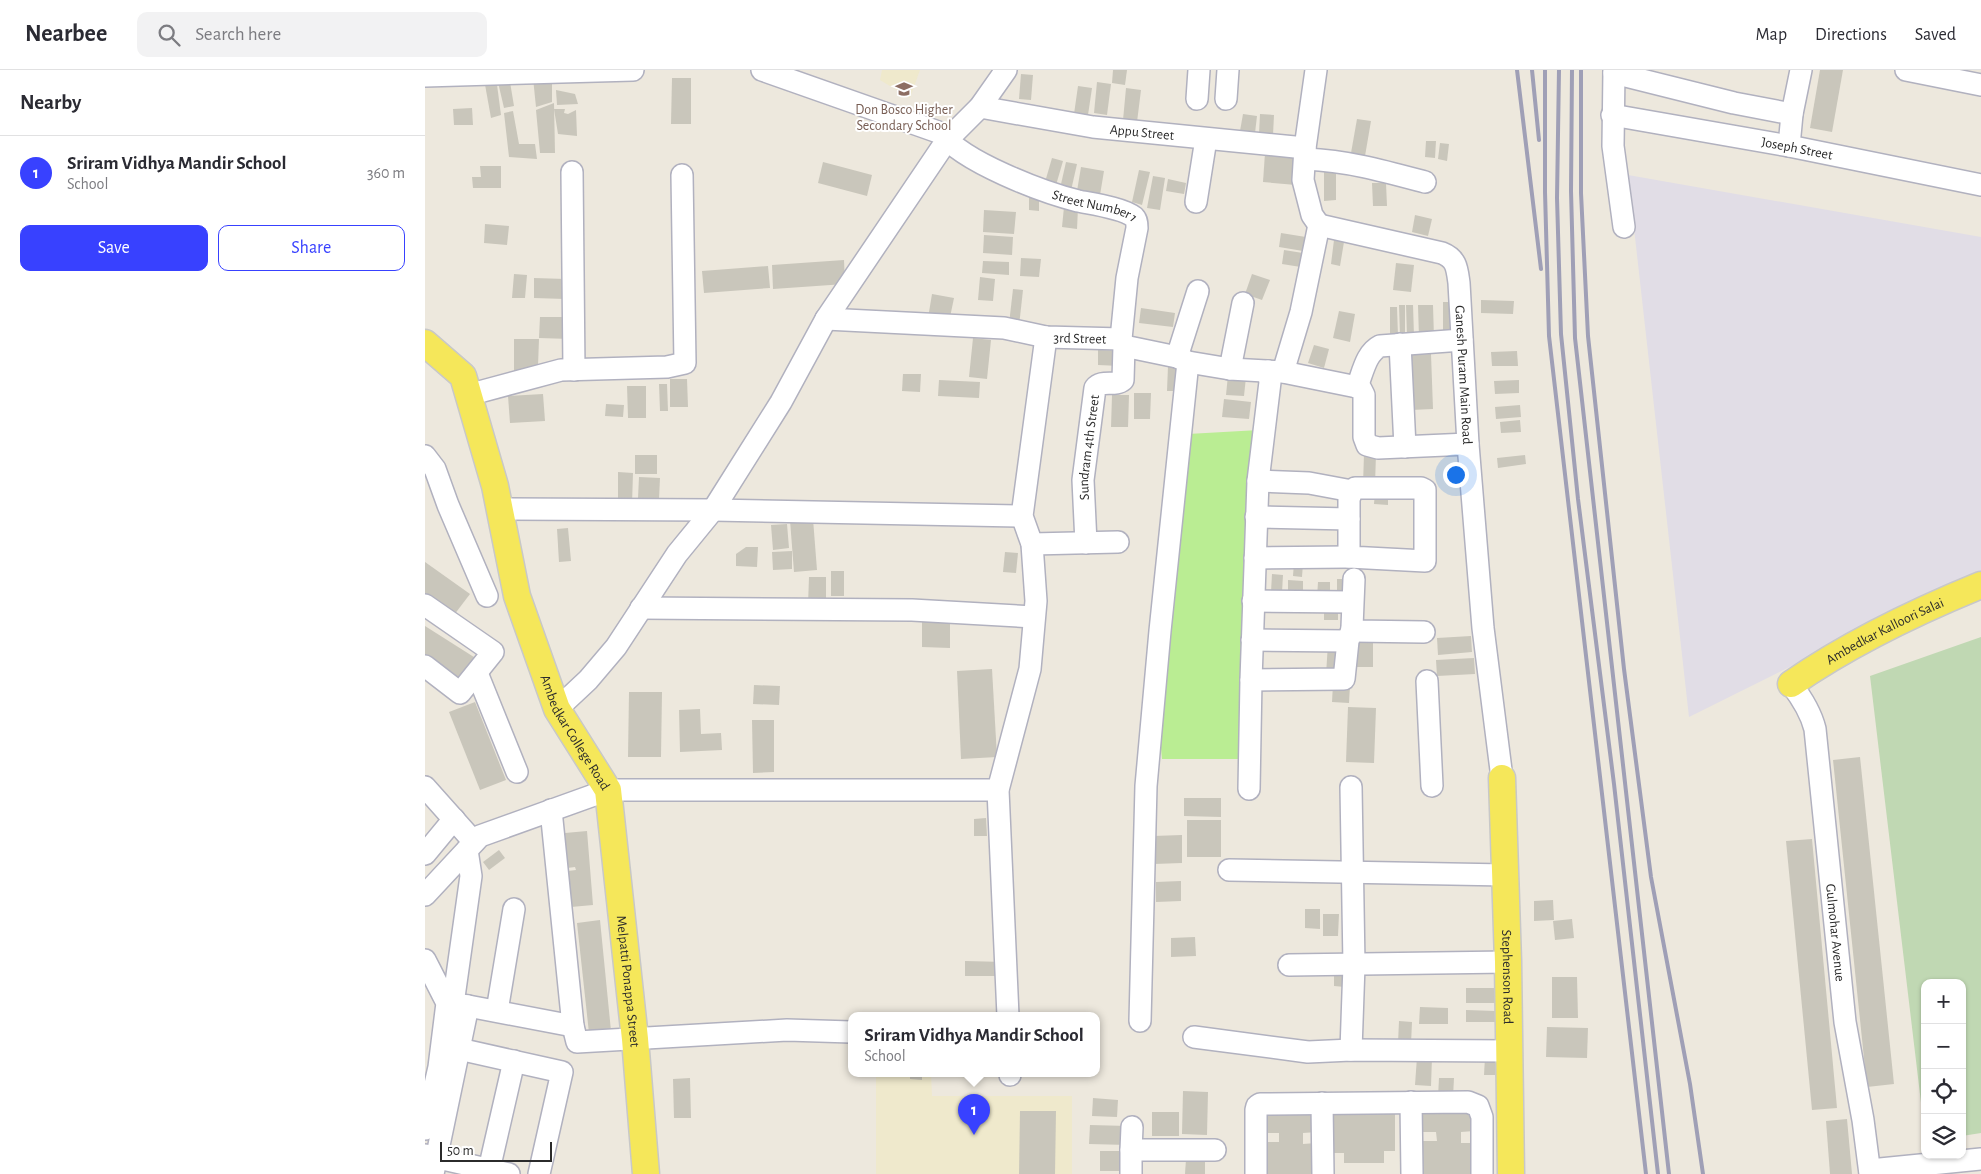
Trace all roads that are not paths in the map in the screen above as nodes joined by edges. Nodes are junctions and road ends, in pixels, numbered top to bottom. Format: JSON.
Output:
{"nodes":[{"id":1,"x":633,"y":70,"type":"edge"},
{"id":2,"x":762,"y":70,"type":"edge"},
{"id":3,"x":1006,"y":70,"type":"edge"},
{"id":4,"x":1199,"y":70,"type":"edge"},
{"id":5,"x":1228,"y":70,"type":"edge"},
{"id":6,"x":1316,"y":70,"type":"edge"},
{"id":7,"x":1801,"y":70,"type":"edge"},
{"id":8,"x":1906,"y":70,"type":"edge"},
{"id":9,"x":603,"y":71,"type":"edge"},
{"id":10,"x":1614,"y":72,"type":"edge"},
{"id":11,"x":425,"y":76,"type":"edge"},
{"id":12,"x":1981,"y":86,"type":"edge"},
{"id":13,"x":1197,"y":99,"type":"dead end"},
{"id":14,"x":1226,"y":99,"type":"dead end"},
{"id":15,"x":981,"y":106,"type":"junction"},
{"id":16,"x":1792,"y":114,"type":"junction"},
{"id":17,"x":1613,"y":115,"type":"junction"},
{"id":18,"x":1206,"y":139,"type":"junction"},
{"id":19,"x":947,"y":140,"type":"junction"},
{"id":20,"x":1789,"y":146,"type":"junction"},
{"id":21,"x":1305,"y":154,"type":"junction"},
{"id":22,"x":572,"y":172,"type":"dead end"},
{"id":23,"x":682,"y":175,"type":"dead end"},
{"id":24,"x":1425,"y":182,"type":"dead end"},
{"id":25,"x":1981,"y":185,"type":"edge"},
{"id":26,"x":1197,"y":202,"type":"dead end"},
{"id":27,"x":1319,"y":225,"type":"junction"},
{"id":28,"x":1624,"y":227,"type":"dead end"},
{"id":29,"x":1198,"y":291,"type":"dead end"},
{"id":30,"x":1243,"y":302,"type":"dead end"},
{"id":31,"x":826,"y":319,"type":"junction"},
{"id":32,"x":1046,"y":337,"type":"junction"},
{"id":33,"x":1462,"y":340,"type":"junction"},
{"id":34,"x":1123,"y":342,"type":"junction"},
{"id":35,"x":425,"y":343,"type":"edge"},
{"id":36,"x":1401,"y":344,"type":"junction"},
{"id":37,"x":1183,"y":359,"type":"junction"},
{"id":38,"x":1230,"y":369,"type":"junction"},
{"id":39,"x":574,"y":370,"type":"junction"},
{"id":40,"x":1276,"y":372,"type":"junction"},
{"id":41,"x":1357,"y":387,"type":"junction"},
{"id":42,"x":468,"y":395,"type":"junction"},
{"id":43,"x":1468,"y":444,"type":"junction"},
{"id":44,"x":1405,"y":447,"type":"junction"},
{"id":45,"x":425,"y":456,"type":"edge"},
{"id":46,"x":1258,"y":480,"type":"junction"},
{"id":47,"x":1352,"y":491,"type":"junction"},
{"id":48,"x":499,"y":509,"type":"junction"},
{"id":49,"x":713,"y":510,"type":"junction"},
{"id":50,"x":1022,"y":516,"type":"junction"},
{"id":51,"x":1256,"y":517,"type":"junction"},
{"id":52,"x":1349,"y":519,"type":"junction"},
{"id":53,"x":1118,"y":542,"type":"dead end"},
{"id":54,"x":1086,"y":543,"type":"junction"},
{"id":55,"x":1032,"y":544,"type":"junction"},
{"id":56,"x":1349,"y":557,"type":"junction"},
{"id":57,"x":1255,"y":558,"type":"junction"},
{"id":58,"x":1354,"y":579,"type":"dead end"},
{"id":59,"x":1981,"y":585,"type":"edge"},
{"id":60,"x":487,"y":596,"type":"dead end"},
{"id":61,"x":1981,"y":600,"type":"edge"},
{"id":62,"x":1253,"y":601,"type":"junction"},
{"id":63,"x":1352,"y":602,"type":"junction"},
{"id":64,"x":425,"y":605,"type":"edge"},
{"id":65,"x":641,"y":608,"type":"junction"},
{"id":66,"x":1034,"y":617,"type":"junction"},
{"id":67,"x":1424,"y":632,"type":"dead end"},
{"id":68,"x":1350,"y":635,"type":"junction"},
{"id":69,"x":1252,"y":640,"type":"junction"},
{"id":70,"x":425,"y":666,"type":"edge"},
{"id":71,"x":477,"y":673,"type":"junction"},
{"id":72,"x":1251,"y":680,"type":"junction"},
{"id":73,"x":1427,"y":681,"type":"dead end"},
{"id":74,"x":1796,"y":689,"type":"junction"},
{"id":75,"x":557,"y":709,"type":"junction"},
{"id":76,"x":517,"y":772,"type":"dead end"},
{"id":77,"x":1502,"y":778,"type":"joint"},
{"id":78,"x":1432,"y":786,"type":"dead end"},
{"id":79,"x":425,"y":787,"type":"edge"},
{"id":80,"x":1351,"y":787,"type":"dead end"},
{"id":81,"x":1249,"y":788,"type":"dead end"},
{"id":82,"x":608,"y":790,"type":"junction"},
{"id":83,"x":998,"y":790,"type":"junction"},
{"id":84,"x":551,"y":810,"type":"junction"},
{"id":85,"x":454,"y":819,"type":"junction"},
{"id":86,"x":470,"y":846,"type":"junction"},
{"id":87,"x":425,"y":854,"type":"edge"},
{"id":88,"x":1229,"y":870,"type":"dead end"},
{"id":89,"x":1353,"y":872,"type":"junction"},
{"id":90,"x":1506,"y":875,"type":"junction"},
{"id":91,"x":425,"y":895,"type":"edge"},
{"id":92,"x":515,"y":909,"type":"dead end"},
{"id":93,"x":425,"y":960,"type":"edge"},
{"id":94,"x":1508,"y":962,"type":"junction"},
{"id":95,"x":1289,"y":965,"type":"dead end"},
{"id":96,"x":1354,"y":965,"type":"junction"},
{"id":97,"x":431,"y":989,"type":"edge"},
{"id":98,"x":456,"y":1004,"type":"junction"},
{"id":99,"x":497,"y":1011,"type":"junction"},
{"id":100,"x":1008,"y":1012,"type":"edge"},
{"id":101,"x":1140,"y":1021,"type":"dead end"},
{"id":102,"x":573,"y":1026,"type":"junction"},
{"id":103,"x":848,"y":1032,"type":"edge"},
{"id":104,"x":1194,"y":1036,"type":"dead end"},
{"id":105,"x":635,"y":1039,"type":"junction"},
{"id":106,"x":459,"y":1049,"type":"junction"},
{"id":107,"x":1351,"y":1050,"type":"junction"},
{"id":108,"x":1510,"y":1051,"type":"junction"},
{"id":109,"x":514,"y":1062,"type":"junction"},
{"id":110,"x":1411,"y":1102,"type":"junction"},
{"id":111,"x":1322,"y":1103,"type":"junction"},
{"id":112,"x":1132,"y":1127,"type":"dead end"},
{"id":113,"x":425,"y":1129,"type":"edge"},
{"id":114,"x":1131,"y":1150,"type":"junction"},
{"id":115,"x":1215,"y":1150,"type":"dead end"},
{"id":116,"x":1981,"y":1159,"type":"edge"},
{"id":117,"x":431,"y":1162,"type":"edge"},
{"id":118,"x":1942,"y":1168,"type":"edge"},
{"id":119,"x":1870,"y":1172,"type":"edge"},
{"id":120,"x":495,"y":1173,"type":"edge"},
{"id":121,"x":539,"y":1174,"type":"edge"},
{"id":122,"x":646,"y":1174,"type":"edge"},
{"id":123,"x":1131,"y":1174,"type":"edge"},
{"id":124,"x":1256,"y":1174,"type":"edge"},
{"id":125,"x":1323,"y":1174,"type":"edge"},
{"id":126,"x":1412,"y":1174,"type":"edge"},
{"id":127,"x":1483,"y":1174,"type":"edge"},
{"id":128,"x":1511,"y":1174,"type":"edge"}],
"edges":[{"from":1,"to":9,"type":"street"},
{"from":2,"to":19,"type":"street"},
{"from":3,"to":15,"type":"street"},
{"from":4,"to":13,"type":"street"},
{"from":5,"to":14,"type":"street"},
{"from":6,"to":21,"type":"street"},
{"from":7,"to":16,"type":"street"},
{"from":8,"to":12,"type":"street"},
{"from":9,"to":11,"type":"street"},
{"from":10,"to":16,"type":"street"},
{"from":10,"to":17,"type":"street"},
{"from":15,"to":18,"type":"street","name":"Appu Street"},
{"from":15,"to":19,"type":"street"},
{"from":16,"to":20,"type":"street"},
{"from":17,"to":20,"type":"street","name":"Joseph Street"},
{"from":17,"to":28,"type":"street"},
{"from":18,"to":21,"type":"street","name":"Appu Street"},
{"from":18,"to":26,"type":"street"},
{"from":19,"to":31,"type":"street"},
{"from":19,"to":34,"type":"street","name":"Street Number 1"},
{"from":20,"to":25,"type":"street","name":"Joseph Street"},
{"from":21,"to":24,"type":"street","name":"Appu Street"},
{"from":21,"to":27,"type":"street"},
{"from":22,"to":39,"type":"street"},
{"from":23,"to":39,"type":"street"},
{"from":27,"to":33,"type":"street","name":"Ganesh Puram Main Road"},
{"from":27,"to":40,"type":"street"},
{"from":29,"to":37,"type":"street"},
{"from":30,"to":38,"type":"street"},
{"from":31,"to":32,"type":"street","name":"3rd Street"},
{"from":31,"to":49,"type":"street"},
{"from":32,"to":34,"type":"street","name":"3rd Street"},
{"from":32,"to":50,"type":"street"},
{"from":33,"to":36,"type":"street"},
{"from":33,"to":43,"type":"street","name":"Ganesh Puram Main Road"},
{"from":34,"to":37,"type":"street","name":"3rd Street"},
{"from":34,"to":54,"type":"street","name":"Sundram 4th Street"},
{"from":35,"to":42,"type":"main road","name":"Ambedkar College Road"},
{"from":36,"to":41,"type":"street"},
{"from":36,"to":44,"type":"street"},
{"from":37,"to":38,"type":"street","name":"3rd Street"},
{"from":37,"to":101,"type":"street"},
{"from":38,"to":40,"type":"street","name":"3rd Street"},
{"from":39,"to":42,"type":"street"},
{"from":40,"to":41,"type":"street","name":"3rd Street"},
{"from":40,"to":46,"type":"street"},
{"from":41,"to":44,"type":"street"},
{"from":42,"to":48,"type":"main road","name":"Ambedkar College Road"},
{"from":43,"to":44,"type":"street"},
{"from":43,"to":77,"type":"street","name":"Ganesh Puram Main Road"},
{"from":45,"to":60,"type":"street"},
{"from":46,"to":47,"type":"street"},
{"from":46,"to":51,"type":"street"},
{"from":47,"to":52,"type":"street"},
{"from":47,"to":56,"type":"street"},
{"from":48,"to":49,"type":"street"},
{"from":48,"to":75,"type":"main road","name":"Ambedkar College Road"},
{"from":49,"to":50,"type":"street"},
{"from":49,"to":65,"type":"street"},
{"from":50,"to":55,"type":"street"},
{"from":51,"to":52,"type":"street"},
{"from":51,"to":57,"type":"street"},
{"from":52,"to":56,"type":"street"},
{"from":53,"to":54,"type":"street"},
{"from":54,"to":55,"type":"street"},
{"from":55,"to":66,"type":"street"},
{"from":56,"to":57,"type":"street"},
{"from":57,"to":62,"type":"street"},
{"from":58,"to":63,"type":"street"},
{"from":59,"to":74,"type":"main road","name":"Ambedkar Kalloori Salai"},
{"from":61,"to":74,"type":"main road","name":"Ambedkar Kalloori Salai"},
{"from":62,"to":63,"type":"street"},
{"from":62,"to":69,"type":"street"},
{"from":63,"to":68,"type":"street"},
{"from":64,"to":71,"type":"street"},
{"from":65,"to":66,"type":"street"},
{"from":65,"to":75,"type":"street"},
{"from":66,"to":83,"type":"street"},
{"from":67,"to":68,"type":"street"},
{"from":68,"to":69,"type":"street"},
{"from":68,"to":72,"type":"street"},
{"from":69,"to":72,"type":"street"},
{"from":70,"to":71,"type":"street"},
{"from":71,"to":76,"type":"street"},
{"from":72,"to":81,"type":"street"},
{"from":73,"to":78,"type":"street"},
{"from":74,"to":119,"type":"street","name":"Gulmohar Avenue"},
{"from":75,"to":82,"type":"main road","name":"Ambedkar College Road"},
{"from":77,"to":90,"type":"main road","name":"Stephenson Road"},
{"from":79,"to":85,"type":"street"},
{"from":80,"to":89,"type":"street"},
{"from":82,"to":83,"type":"street","name":"Ambedkar College Road"},
{"from":82,"to":84,"type":"street"},
{"from":82,"to":105,"type":"main road","name":"Melpatti Ponappa Street"},
{"from":83,"to":100,"type":"street"},
{"from":84,"to":86,"type":"street"},
{"from":84,"to":102,"type":"street"},
{"from":85,"to":86,"type":"street"},
{"from":85,"to":87,"type":"street"},
{"from":86,"to":91,"type":"street"},
{"from":86,"to":98,"type":"street"},
{"from":88,"to":89,"type":"street"},
{"from":89,"to":90,"type":"street"},
{"from":89,"to":96,"type":"street"},
{"from":90,"to":94,"type":"main road","name":"Stephenson Road"},
{"from":92,"to":99,"type":"street"},
{"from":93,"to":97,"type":"street"},
{"from":94,"to":96,"type":"street"},
{"from":94,"to":108,"type":"main road","name":"Stephenson Road"},
{"from":95,"to":96,"type":"street"},
{"from":96,"to":107,"type":"street"},
{"from":97,"to":98,"type":"street"},
{"from":98,"to":99,"type":"street"},
{"from":98,"to":106,"type":"street"},
{"from":98,"to":113,"type":"street"},
{"from":99,"to":102,"type":"street"},
{"from":102,"to":105,"type":"street"},
{"from":103,"to":105,"type":"street"},
{"from":104,"to":107,"type":"street"},
{"from":105,"to":122,"type":"main road","name":"Melpatti Ponappa Street"},
{"from":106,"to":109,"type":"street"},
{"from":106,"to":117,"type":"street"},
{"from":107,"to":108,"type":"street"},
{"from":108,"to":128,"type":"main road","name":"Stephenson Road"},
{"from":109,"to":120,"type":"street"},
{"from":109,"to":121,"type":"street"},
{"from":110,"to":111,"type":"street"},
{"from":110,"to":126,"type":"street"},
{"from":110,"to":127,"type":"street"},
{"from":111,"to":124,"type":"street"},
{"from":111,"to":125,"type":"street"},
{"from":112,"to":114,"type":"street"},
{"from":114,"to":115,"type":"street"},
{"from":114,"to":123,"type":"street"},
{"from":116,"to":118,"type":"street"},
{"from":117,"to":120,"type":"street"},
{"from":118,"to":119,"type":"street"}]}
